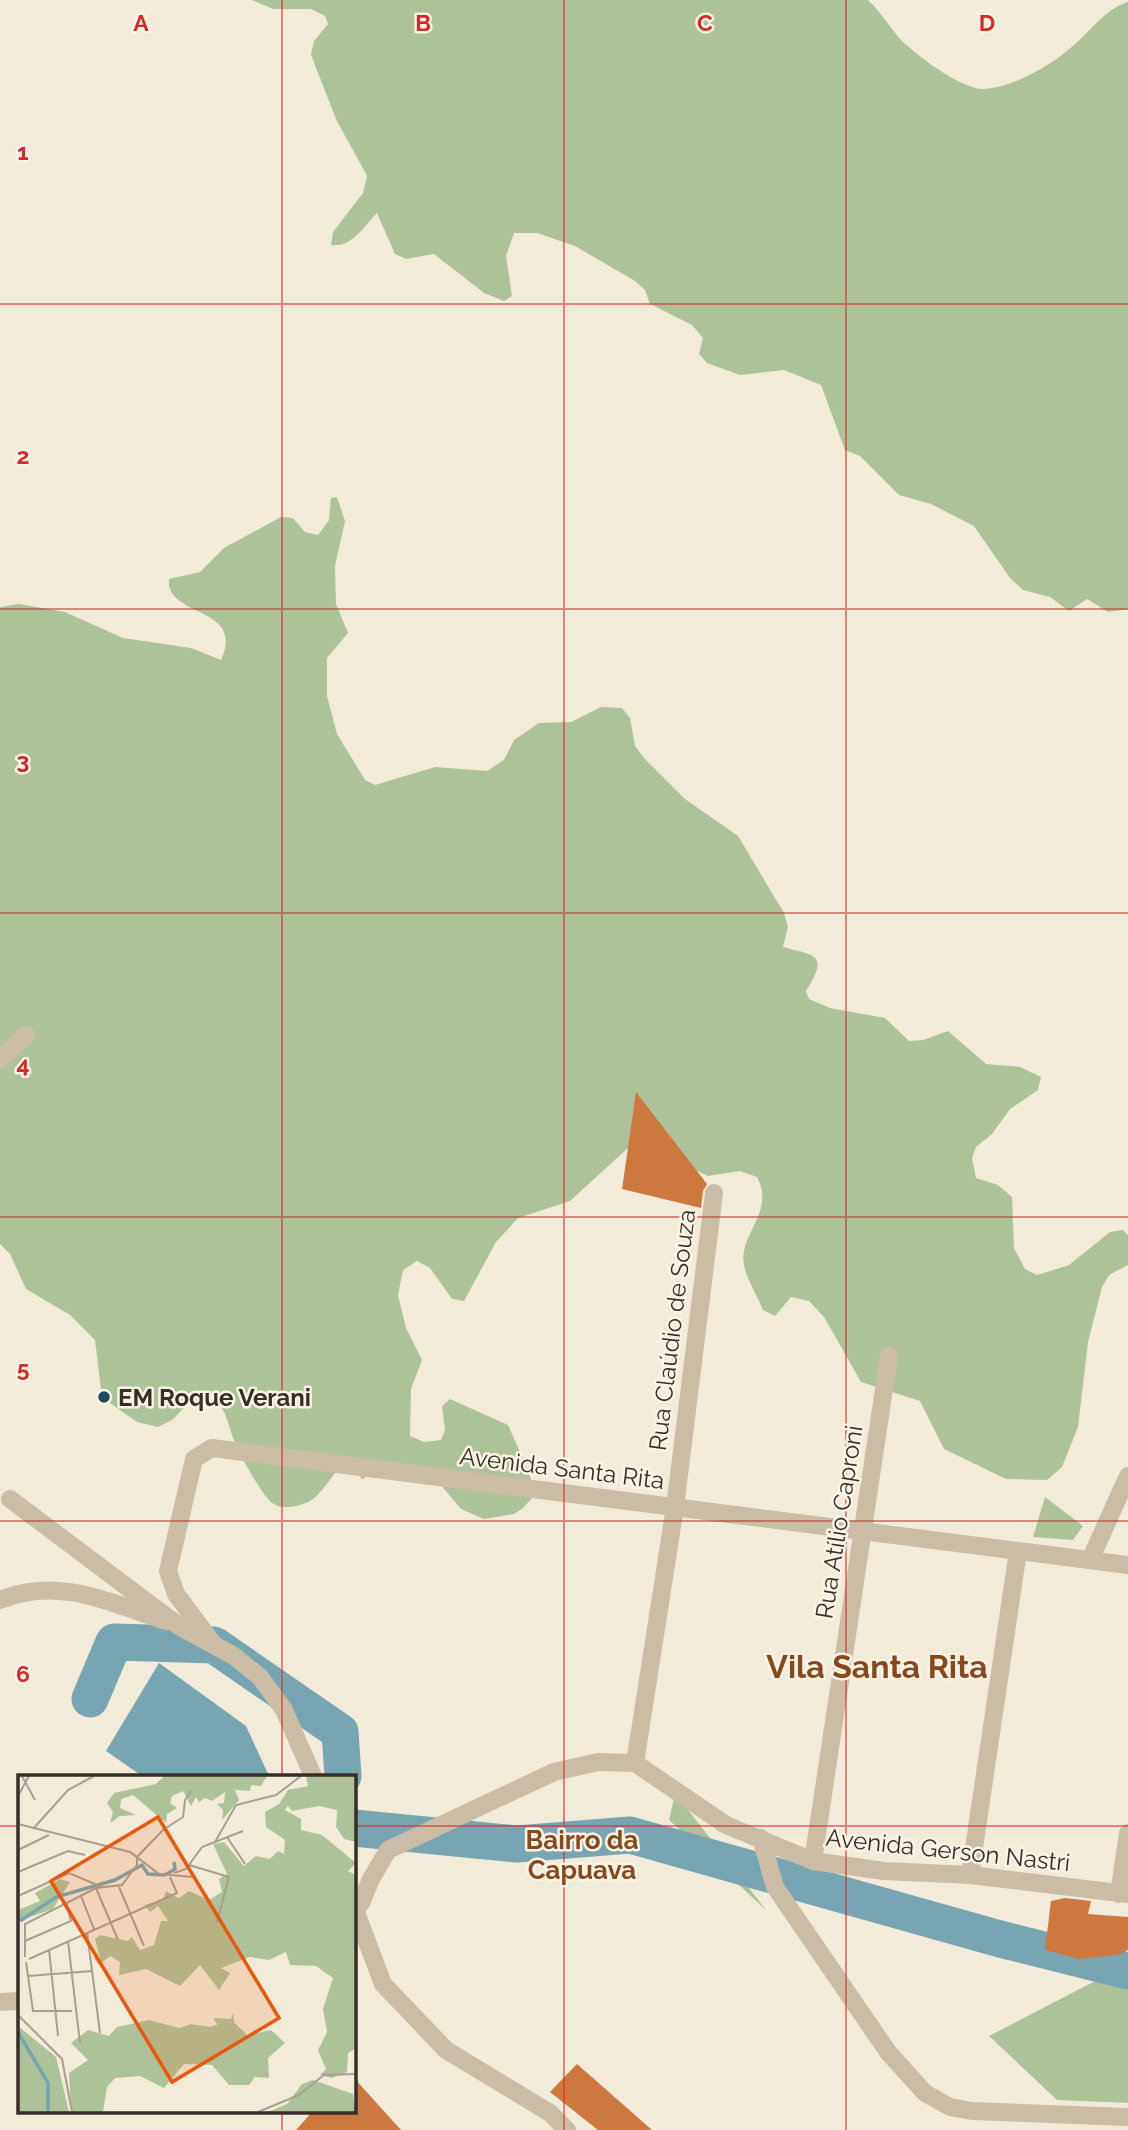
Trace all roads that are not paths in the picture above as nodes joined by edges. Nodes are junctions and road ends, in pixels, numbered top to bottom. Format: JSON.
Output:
{"nodes":[{"id":1,"x":26,"y":1035,"type":"dead end"},
{"id":2,"x":0,"y":1059,"type":"edge"},
{"id":3,"x":714,"y":1194,"type":"dead end"},
{"id":4,"x":889,"y":1356,"type":"dead end"},
{"id":5,"x":1128,"y":1476,"type":"edge"},
{"id":6,"x":10,"y":1499,"type":"dead end"},
{"id":7,"x":675,"y":1507,"type":"junction"},
{"id":8,"x":862,"y":1531,"type":"junction"},
{"id":9,"x":1018,"y":1551,"type":"junction"},
{"id":10,"x":1090,"y":1560,"type":"junction"},
{"id":11,"x":1128,"y":1565,"type":"edge"},
{"id":12,"x":0,"y":1600,"type":"edge"},
{"id":13,"x":179,"y":1626,"type":"junction"},
{"id":14,"x":214,"y":1645,"type":"junction"},
{"id":15,"x":635,"y":1763,"type":"junction"},
{"id":16,"x":313,"y":1775,"type":"edge"},
{"id":17,"x":1128,"y":1833,"type":"edge"},
{"id":18,"x":761,"y":1838,"type":"junction"},
{"id":19,"x":813,"y":1861,"type":"junction"},
{"id":20,"x":970,"y":1875,"type":"junction"},
{"id":21,"x":1124,"y":1894,"type":"edge"},
{"id":22,"x":355,"y":1908,"type":"edge"},
{"id":23,"x":355,"y":1913,"type":"edge"},
{"id":24,"x":18,"y":2001,"type":"edge"},
{"id":25,"x":0,"y":2002,"type":"edge"},
{"id":26,"x":1128,"y":2117,"type":"edge"},
{"id":27,"x":567,"y":2130,"type":"edge"}],
"edges":[{"from":1,"to":2,"type":"street"},
{"from":3,"to":7,"type":"street","name":"Rua Claúdio de Souza"},
{"from":4,"to":8,"type":"street","name":"Rua Atílio Caproni"},
{"from":5,"to":10,"type":"street"},
{"from":6,"to":13,"type":"street"},
{"from":7,"to":8,"type":"street","name":"Avenida Santa Rita"},
{"from":7,"to":14,"type":"street","name":"Avenida Santa Rita"},
{"from":7,"to":15,"type":"street","name":"Rua Claúdio de Souza"},
{"from":8,"to":9,"type":"street","name":"Avenida Santa Rita"},
{"from":8,"to":19,"type":"street","name":"Rua Atílio Caproni"},
{"from":9,"to":10,"type":"street","name":"Avenida Santa Rita"},
{"from":9,"to":20,"type":"street"},
{"from":10,"to":11,"type":"street","name":"Avenida Santa Rita"},
{"from":12,"to":13,"type":"street"},
{"from":13,"to":14,"type":"street"},
{"from":14,"to":16,"type":"street"},
{"from":15,"to":18,"type":"street","name":"Avenida Gerson Nastri"},
{"from":15,"to":22,"type":"street"},
{"from":17,"to":21,"type":"street"},
{"from":18,"to":19,"type":"street","name":"Avenida Gerson Nastri"},
{"from":18,"to":26,"type":"street"},
{"from":19,"to":20,"type":"street","name":"Avenida Gerson Nastri"},
{"from":20,"to":21,"type":"street","name":"Avenida Gerson Nastri"},
{"from":23,"to":27,"type":"street"},
{"from":24,"to":25,"type":"street"}]}
